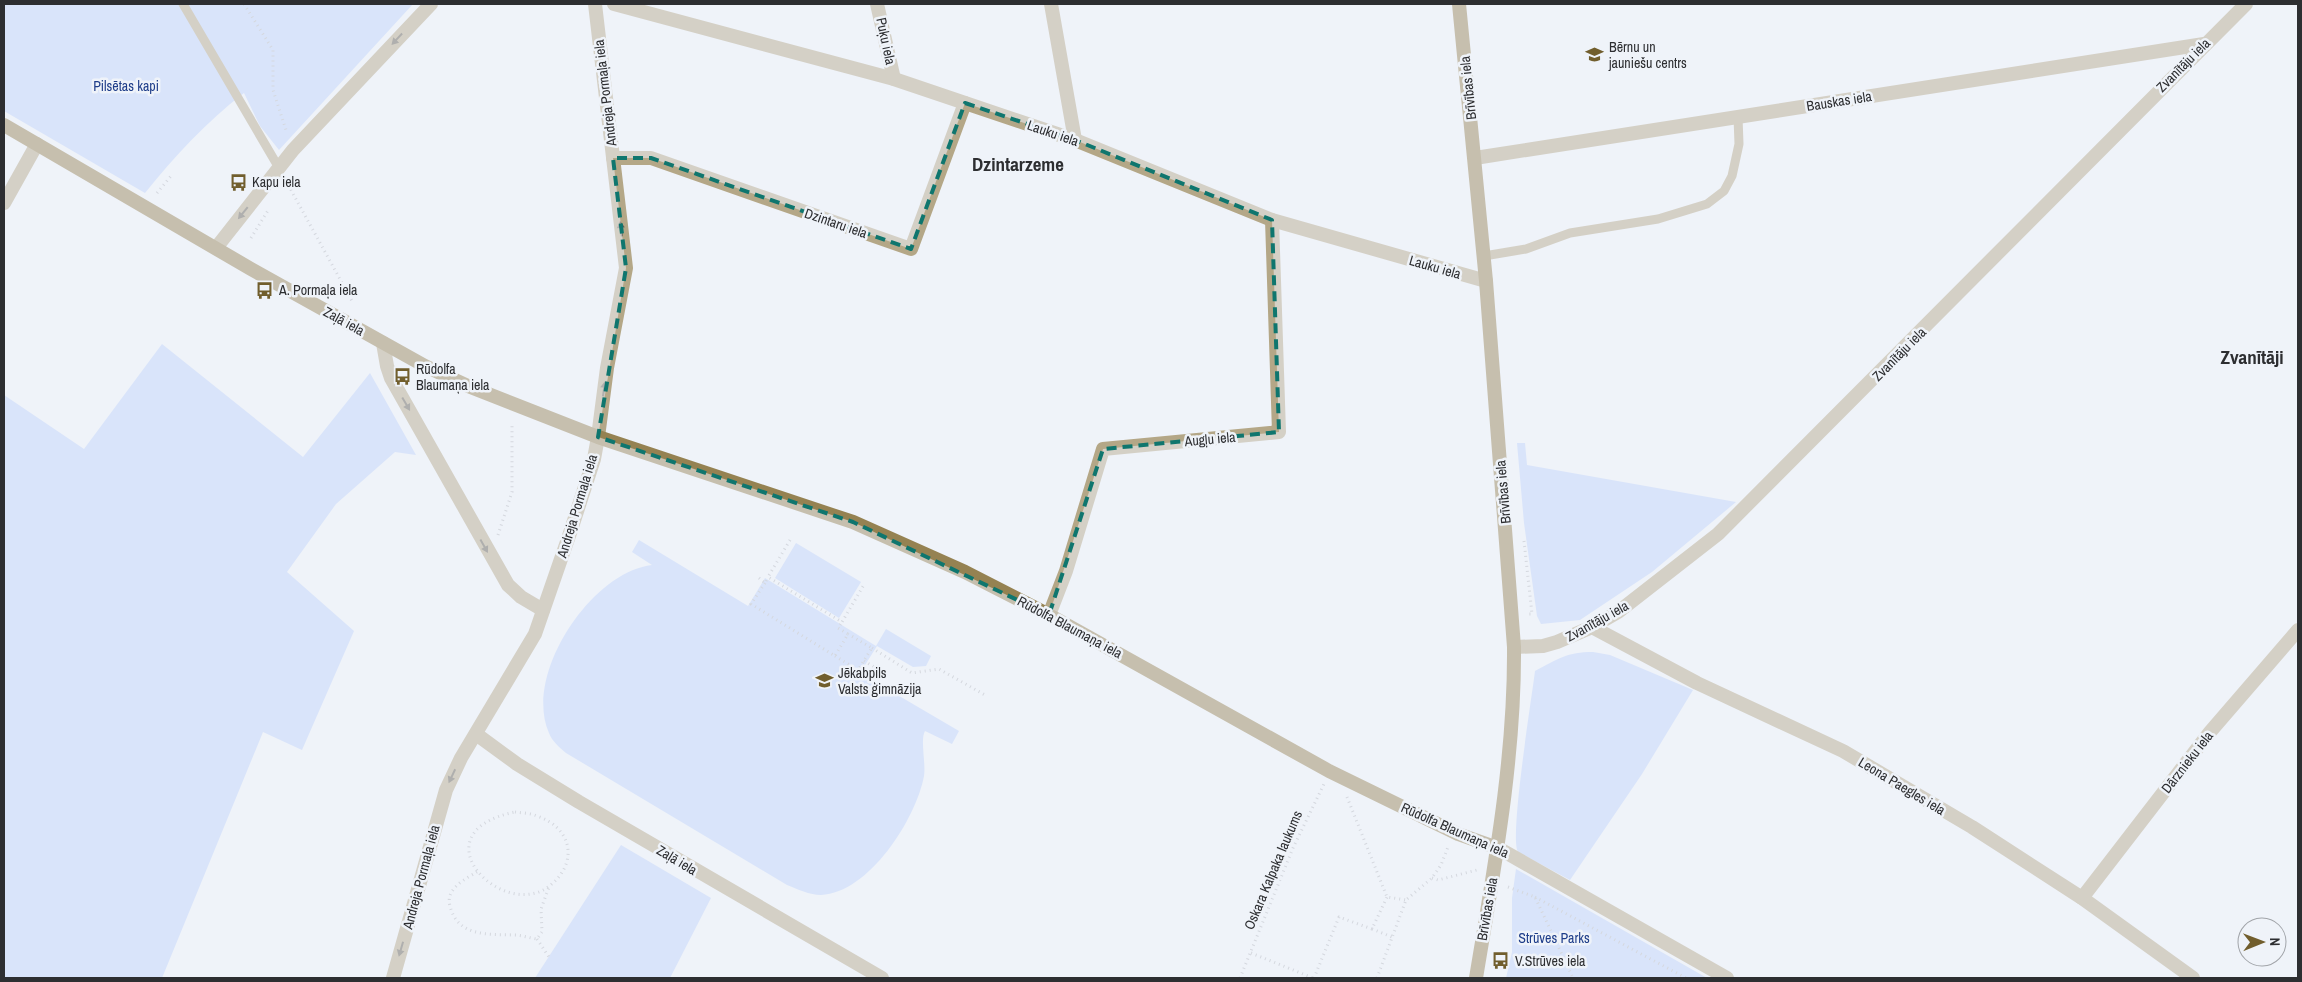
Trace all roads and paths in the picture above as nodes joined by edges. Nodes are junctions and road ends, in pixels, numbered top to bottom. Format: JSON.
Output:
{"nodes":[{"id":1,"x":183,"y":4,"type":"edge"},
{"id":2,"x":244,"y":4,"type":"edge"},
{"id":3,"x":431,"y":4,"type":"edge"},
{"id":4,"x":595,"y":4,"type":"edge"},
{"id":5,"x":614,"y":4,"type":"edge"},
{"id":6,"x":877,"y":4,"type":"edge"},
{"id":7,"x":1051,"y":4,"type":"edge"},
{"id":8,"x":1459,"y":4,"type":"edge"},
{"id":9,"x":2246,"y":4,"type":"edge"},
{"id":10,"x":2204,"y":44,"type":"junction"},
{"id":11,"x":894,"y":79,"type":"junction"},
{"id":12,"x":964,"y":103,"type":"junction"},
{"id":13,"x":1738,"y":117,"type":"junction"},
{"id":14,"x":4,"y":125,"type":"edge"},
{"id":15,"x":1075,"y":140,"type":"junction"},
{"id":16,"x":37,"y":144,"type":"junction"},
{"id":17,"x":293,"y":150,"type":"junction"},
{"id":18,"x":613,"y":158,"type":"junction"},
{"id":19,"x":1475,"y":158,"type":"junction"},
{"id":20,"x":279,"y":168,"type":"junction"},
{"id":21,"x":171,"y":176,"type":"dead end"},
{"id":22,"x":157,"y":193,"type":"dead end"},
{"id":23,"x":4,"y":203,"type":"edge"},
{"id":24,"x":1272,"y":220,"type":"junction"},
{"id":25,"x":216,"y":248,"type":"junction"},
{"id":26,"x":1484,"y":256,"type":"junction"},
{"id":27,"x":1486,"y":281,"type":"junction"},
{"id":28,"x":352,"y":301,"type":"dead end"},
{"id":29,"x":383,"y":343,"type":"junction"},
{"id":30,"x":512,"y":425,"type":"dead end"},
{"id":31,"x":598,"y":437,"type":"junction"},
{"id":32,"x":790,"y":540,"type":"dead end"},
{"id":33,"x":496,"y":541,"type":"dead end"},
{"id":34,"x":768,"y":577,"type":"junction"},
{"id":35,"x":759,"y":578,"type":"dead end"},
{"id":36,"x":765,"y":583,"type":"junction"},
{"id":37,"x":865,"y":583,"type":"dead end"},
{"id":38,"x":543,"y":610,"type":"junction"},
{"id":39,"x":1049,"y":615,"type":"junction"},
{"id":40,"x":842,"y":622,"type":"junction"},
{"id":41,"x":1592,"y":627,"type":"junction"},
{"id":42,"x":2298,"y":630,"type":"edge"},
{"id":43,"x":848,"y":634,"type":"junction"},
{"id":44,"x":1514,"y":647,"type":"junction"},
{"id":45,"x":872,"y":648,"type":"junction"},
{"id":46,"x":835,"y":656,"type":"junction"},
{"id":47,"x":864,"y":661,"type":"junction"},
{"id":48,"x":888,"y":675,"type":"dead end"},
{"id":49,"x":985,"y":695,"type":"dead end"},
{"id":50,"x":476,"y":734,"type":"junction"},
{"id":51,"x":1329,"y":771,"type":"junction"},
{"id":52,"x":1347,"y":798,"type":"dead end"},
{"id":53,"x":1448,"y":846,"type":"dead end"},
{"id":54,"x":1498,"y":848,"type":"junction"},
{"id":55,"x":1477,"y":870,"type":"dead end"},
{"id":56,"x":477,"y":872,"type":"junction"},
{"id":57,"x":1432,"y":878,"type":"junction"},
{"id":58,"x":549,"y":887,"type":"junction"},
{"id":59,"x":1508,"y":887,"type":"dead end"},
{"id":60,"x":1387,"y":897,"type":"junction"},
{"id":61,"x":1535,"y":897,"type":"junction"},
{"id":62,"x":2082,"y":898,"type":"junction"},
{"id":63,"x":1406,"y":900,"type":"junction"},
{"id":64,"x":1372,"y":929,"type":"junction"},
{"id":65,"x":1392,"y":937,"type":"junction"},
{"id":66,"x":537,"y":939,"type":"junction"},
{"id":67,"x":1251,"y":953,"type":"junction"},
{"id":68,"x":549,"y":957,"type":"dead end"},
{"id":69,"x":392,"y":978,"type":"edge"},
{"id":70,"x":882,"y":978,"type":"edge"},
{"id":71,"x":1240,"y":978,"type":"edge"},
{"id":72,"x":1314,"y":978,"type":"edge"},
{"id":73,"x":1376,"y":978,"type":"edge"},
{"id":74,"x":1476,"y":978,"type":"edge"},
{"id":75,"x":1573,"y":978,"type":"edge"},
{"id":76,"x":1686,"y":978,"type":"edge"},
{"id":77,"x":1726,"y":978,"type":"edge"},
{"id":78,"x":2194,"y":978,"type":"edge"}],
"edges":[{"from":1,"to":20,"type":"lane"},
{"from":2,"to":17,"type":"path"},
{"from":3,"to":17,"type":"street","one_way":true},
{"from":4,"to":18,"type":"street","name":"Andreja Pormaļa iela"},
{"from":5,"to":11,"type":"street","name":"Lauku iela"},
{"from":6,"to":11,"type":"street","name":"Puķu iela"},
{"from":7,"to":15,"type":"street"},
{"from":8,"to":19,"type":"main road","name":"Brīvības iela"},
{"from":9,"to":10,"type":"street","name":"Zvanītāju iela"},
{"from":10,"to":13,"type":"street","name":"Bauskas iela"},
{"from":10,"to":41,"type":"street","name":"Zvanītāju iela"},
{"from":11,"to":12,"type":"street","name":"Lauku iela"},
{"from":12,"to":15,"type":"street","name":"Lauku iela"},
{"from":12,"to":18,"type":"street","name":"Dzintaru iela"},
{"from":13,"to":19,"type":"street","name":"Bauskas iela"},
{"from":13,"to":26,"type":"lane"},
{"from":14,"to":16,"type":"main road","name":"Zaļā iela"},
{"from":15,"to":24,"type":"street","name":"Lauku iela"},
{"from":16,"to":23,"type":"street"},
{"from":16,"to":25,"type":"main road","name":"Zaļā iela"},
{"from":17,"to":20,"type":"street"},
{"from":31,"to":18,"type":"street","name":"Andreja Pormaļa iela","one_way":true},
{"from":19,"to":26,"type":"main road","name":"Brīvības iela"},
{"from":20,"to":25,"type":"street","one_way":true},
{"from":20,"to":28,"type":"path"},
{"from":21,"to":22,"type":"path"},
{"from":24,"to":27,"type":"street","name":"Lauku iela"},
{"from":24,"to":39,"type":"street","name":"Augļu iela"},
{"from":25,"to":29,"type":"main road","name":"Zaļā iela"},
{"from":26,"to":27,"type":"main road","name":"Brīvības iela"},
{"from":27,"to":44,"type":"main road","name":"Brīvības iela"},
{"from":29,"to":31,"type":"main road","name":"Rūdolfa Blaumaņa iela"},
{"from":29,"to":38,"type":"street","one_way":true},
{"from":30,"to":33,"type":"path"},
{"from":31,"to":38,"type":"street","name":"Andreja Pormaļa iela"},
{"from":31,"to":39,"type":"main road","name":"Rūdolfa Blaumaņa iela"},
{"from":32,"to":34,"type":"path"},
{"from":34,"to":36,"type":"path"},
{"from":34,"to":40,"type":"path"},
{"from":35,"to":36,"type":"path"},
{"from":36,"to":46,"type":"path"},
{"from":37,"to":40,"type":"path"},
{"from":38,"to":50,"type":"street","name":"Andreja Pormaļa iela"},
{"from":39,"to":51,"type":"main road","name":"Rūdolfa Blaumaņa iela"},
{"from":40,"to":43,"type":"path"},
{"from":41,"to":44,"type":"street","name":"Zvanītāju iela"},
{"from":41,"to":62,"type":"street","name":"Leona Paegles iela"},
{"from":42,"to":62,"type":"street","name":"Dārznieku iela"},
{"from":43,"to":45,"type":"path"},
{"from":43,"to":46,"type":"path"},
{"from":44,"to":54,"type":"main road","name":"Brīvības iela"},
{"from":45,"to":47,"type":"path"},
{"from":45,"to":49,"type":"path"},
{"from":46,"to":47,"type":"path"},
{"from":47,"to":48,"type":"path"},
{"from":50,"to":69,"type":"street","name":"Andreja Pormaļa iela","one_way":true},
{"from":50,"to":70,"type":"street","name":"Zaļā iela"},
{"from":51,"to":54,"type":"main road","name":"Rūdolfa Blaumaņa iela"},
{"from":51,"to":67,"type":"path","name":"Oskara Kalpaka laukums"},
{"from":52,"to":60,"type":"path"},
{"from":53,"to":57,"type":"path"},
{"from":54,"to":74,"type":"main road","name":"Brīvības iela"},
{"from":54,"to":77,"type":"street","name":"Rūdolfa Blaumaņa iela"},
{"from":55,"to":57,"type":"path"},
{"from":56,"to":58,"type":"path"},
{"from":56,"to":58,"type":"path"},
{"from":56,"to":66,"type":"path"},
{"from":57,"to":63,"type":"path"},
{"from":58,"to":66,"type":"path"},
{"from":59,"to":61,"type":"path"},
{"from":60,"to":63,"type":"path"},
{"from":60,"to":64,"type":"path"},
{"from":61,"to":75,"type":"path"},
{"from":61,"to":76,"type":"path"},
{"from":62,"to":78,"type":"street","name":"Leona Paegles iela"},
{"from":63,"to":65,"type":"path"},
{"from":64,"to":65,"type":"path"},
{"from":64,"to":72,"type":"path"},
{"from":65,"to":73,"type":"path"},
{"from":66,"to":68,"type":"path"},
{"from":67,"to":71,"type":"path","name":"Oskara Kalpaka laukums"},
{"from":67,"to":72,"type":"path"}]}
